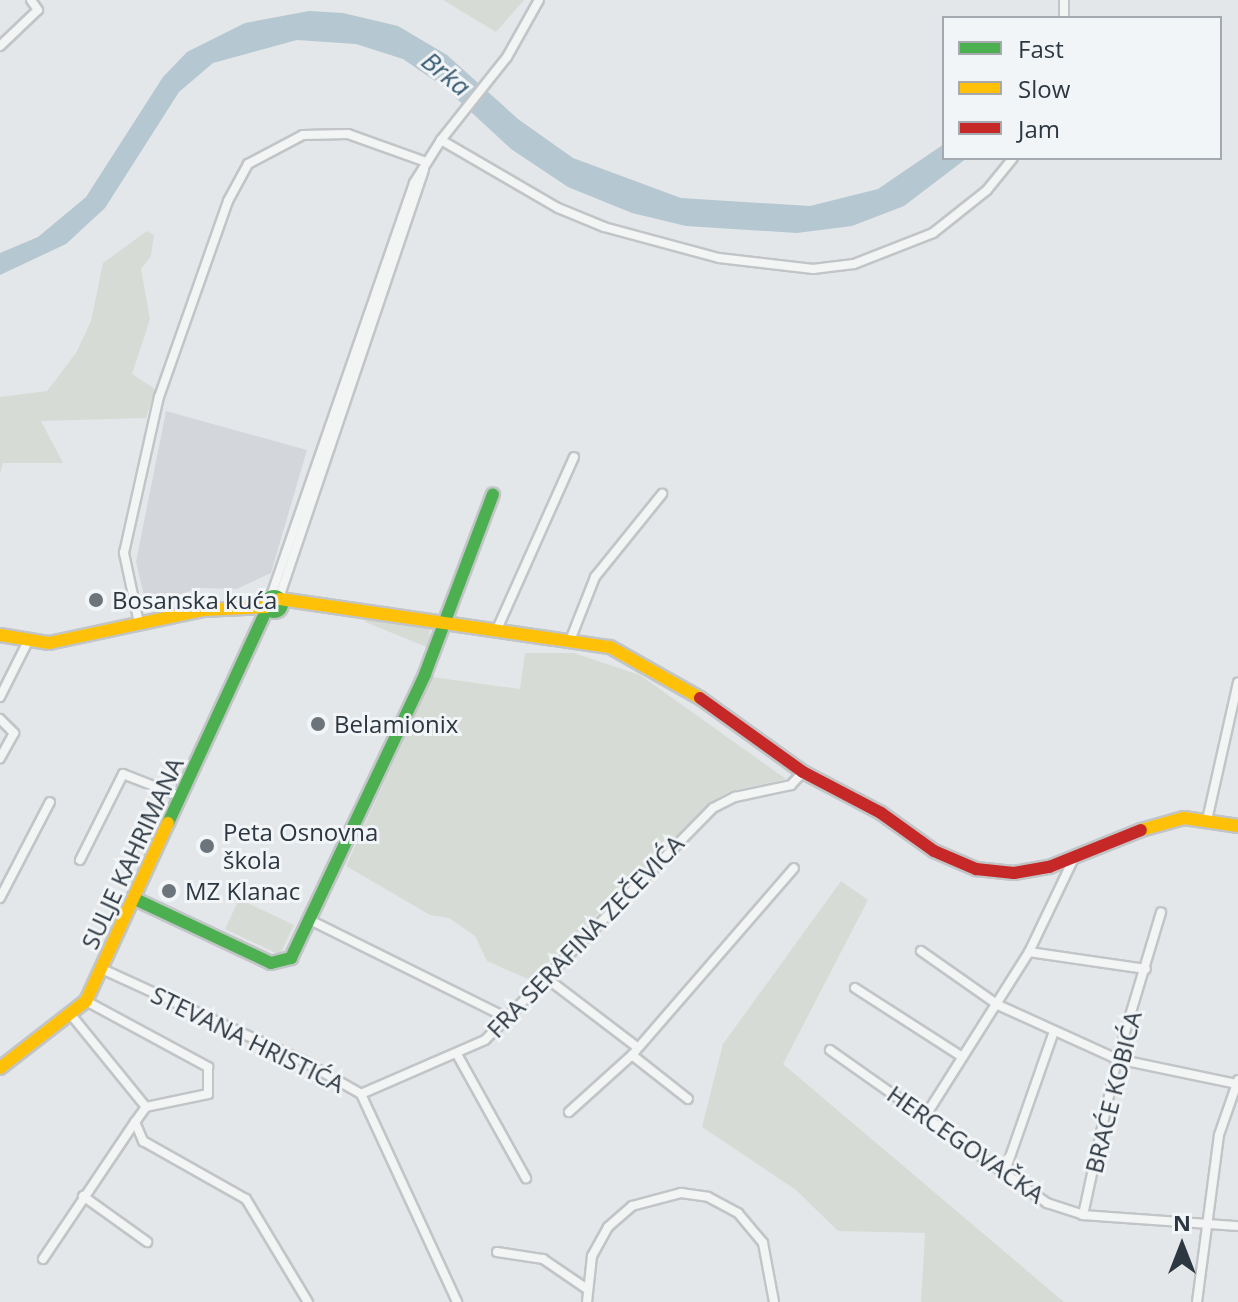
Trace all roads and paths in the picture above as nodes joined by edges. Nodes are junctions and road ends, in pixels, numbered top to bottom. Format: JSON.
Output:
{"nodes":[{"id":1,"x":31,"y":0,"type":"edge"},
{"id":2,"x":539,"y":0,"type":"edge"},
{"id":3,"x":0,"y":46,"type":"edge"},
{"id":4,"x":441,"y":140,"type":"junction"},
{"id":5,"x":1011,"y":160,"type":"edge"},
{"id":6,"x":426,"y":162,"type":"junction"},
{"id":7,"x":574,"y":457,"type":"dead end"},
{"id":8,"x":493,"y":494,"type":"dead end"},
{"id":9,"x":662,"y":494,"type":"dead end"},
{"id":10,"x":273,"y":604,"type":"junction"},
{"id":11,"x":445,"y":621,"type":"junction"},
{"id":12,"x":139,"y":623,"type":"junction"},
{"id":13,"x":498,"y":627,"type":"junction"},
{"id":14,"x":0,"y":635,"type":"edge"},
{"id":15,"x":571,"y":638,"type":"junction"},
{"id":16,"x":27,"y":643,"type":"junction"},
{"id":17,"x":1238,"y":682,"type":"edge"},
{"id":18,"x":0,"y":697,"type":"edge"},
{"id":19,"x":0,"y":719,"type":"edge"},
{"id":20,"x":0,"y":758,"type":"edge"},
{"id":21,"x":803,"y":772,"type":"junction"},
{"id":22,"x":183,"y":797,"type":"junction"},
{"id":23,"x":50,"y":802,"type":"dead end"},
{"id":24,"x":1207,"y":820,"type":"junction"},
{"id":25,"x":1238,"y":826,"type":"edge"},
{"id":26,"x":1074,"y":857,"type":"junction"},
{"id":27,"x":80,"y":860,"type":"dead end"},
{"id":28,"x":794,"y":868,"type":"dead end"},
{"id":29,"x":0,"y":898,"type":"edge"},
{"id":30,"x":135,"y":899,"type":"junction"},
{"id":31,"x":1161,"y":912,"type":"dead end"},
{"id":32,"x":312,"y":921,"type":"junction"},
{"id":33,"x":921,"y":951,"type":"dead end"},
{"id":34,"x":1029,"y":952,"type":"junction"},
{"id":35,"x":102,"y":969,"type":"junction"},
{"id":36,"x":1146,"y":969,"type":"junction"},
{"id":37,"x":545,"y":977,"type":"junction"},
{"id":38,"x":855,"y":988,"type":"dead end"},
{"id":39,"x":86,"y":1001,"type":"junction"},
{"id":40,"x":998,"y":1005,"type":"junction"},
{"id":41,"x":72,"y":1016,"type":"junction"},
{"id":42,"x":507,"y":1018,"type":"junction"},
{"id":43,"x":1054,"y":1031,"type":"junction"},
{"id":44,"x":830,"y":1050,"type":"dead end"},
{"id":45,"x":635,"y":1051,"type":"junction"},
{"id":46,"x":458,"y":1056,"type":"junction"},
{"id":47,"x":961,"y":1056,"type":"junction"},
{"id":48,"x":1117,"y":1059,"type":"junction"},
{"id":49,"x":0,"y":1068,"type":"edge"},
{"id":50,"x":1237,"y":1082,"type":"edge"},
{"id":51,"x":361,"y":1094,"type":"junction"},
{"id":52,"x":688,"y":1099,"type":"dead end"},
{"id":53,"x":146,"y":1107,"type":"junction"},
{"id":54,"x":569,"y":1112,"type":"dead end"},
{"id":55,"x":926,"y":1115,"type":"junction"},
{"id":56,"x":135,"y":1122,"type":"junction"},
{"id":57,"x":1004,"y":1174,"type":"junction"},
{"id":58,"x":526,"y":1178,"type":"dead end"},
{"id":59,"x":83,"y":1196,"type":"junction"},
{"id":60,"x":1083,"y":1215,"type":"junction"},
{"id":61,"x":1238,"y":1226,"type":"edge"},
{"id":62,"x":1206,"y":1227,"type":"junction"},
{"id":63,"x":147,"y":1242,"type":"dead end"},
{"id":64,"x":497,"y":1252,"type":"dead end"},
{"id":65,"x":43,"y":1259,"type":"dead end"},
{"id":66,"x":587,"y":1289,"type":"junction"},
{"id":67,"x":308,"y":1302,"type":"edge"},
{"id":68,"x":457,"y":1302,"type":"edge"},
{"id":69,"x":587,"y":1302,"type":"edge"},
{"id":70,"x":774,"y":1302,"type":"edge"},
{"id":71,"x":1197,"y":1302,"type":"edge"}],
"edges":[{"from":1,"to":3,"type":"street"},
{"from":2,"to":4,"type":"street"},
{"from":4,"to":5,"type":"street"},
{"from":4,"to":6,"type":"street"},
{"from":6,"to":10,"type":"street"},
{"from":6,"to":12,"type":"street"},
{"from":7,"to":13,"type":"street"},
{"from":8,"to":11,"type":"main road"},
{"from":9,"to":15,"type":"street"},
{"from":10,"to":11,"type":"main road"},
{"from":10,"to":12,"type":"main road"},
{"from":10,"to":22,"type":"main road","name":"SULJE KAHRIMANA"},
{"from":11,"to":13,"type":"main road"},
{"from":11,"to":32,"type":"main road"},
{"from":12,"to":16,"type":"main road"},
{"from":13,"to":15,"type":"main road"},
{"from":14,"to":16,"type":"main road"},
{"from":15,"to":21,"type":"main road"},
{"from":16,"to":18,"type":"street"},
{"from":17,"to":24,"type":"street"},
{"from":19,"to":20,"type":"street"},
{"from":21,"to":26,"type":"main road"},
{"from":21,"to":37,"type":"street","name":"FRA SERAFINA ZEČEVIĆA"},
{"from":22,"to":27,"type":"street"},
{"from":22,"to":30,"type":"main road","name":"SULJE KAHRIMANA"},
{"from":23,"to":29,"type":"street"},
{"from":24,"to":25,"type":"main road"},
{"from":24,"to":26,"type":"main road"},
{"from":26,"to":34,"type":"street"},
{"from":28,"to":45,"type":"street"},
{"from":30,"to":32,"type":"main road"},
{"from":30,"to":35,"type":"main road","name":"SULJE KAHRIMANA"},
{"from":31,"to":36,"type":"street","name":"BRAĆE KOBIĆA"},
{"from":32,"to":42,"type":"street"},
{"from":33,"to":40,"type":"street"},
{"from":34,"to":36,"type":"street"},
{"from":34,"to":40,"type":"street"},
{"from":35,"to":39,"type":"main road","name":"SULJE KAHRIMANA"},
{"from":35,"to":51,"type":"street","name":"STEVANA HRISTIĆA"},
{"from":36,"to":48,"type":"street","name":"BRAĆE KOBIĆA"},
{"from":37,"to":42,"type":"street","name":"FRA SERAFINA ZEČEVIĆA"},
{"from":37,"to":45,"type":"street"},
{"from":38,"to":47,"type":"street"},
{"from":39,"to":41,"type":"main road","name":"SULJE KAHRIMANA"},
{"from":39,"to":53,"type":"street"},
{"from":40,"to":43,"type":"street"},
{"from":40,"to":47,"type":"street"},
{"from":41,"to":49,"type":"main road","name":"SULJE KAHRIMANA"},
{"from":41,"to":53,"type":"street"},
{"from":42,"to":46,"type":"street","name":"FRA SERAFINA ZEČEVIĆA"},
{"from":43,"to":48,"type":"street"},
{"from":43,"to":57,"type":"street"},
{"from":44,"to":55,"type":"street","name":"HERCEGOVAČKA"},
{"from":45,"to":52,"type":"street"},
{"from":45,"to":54,"type":"street"},
{"from":46,"to":51,"type":"street","name":"FRA SERAFINA ZEČEVIĆA"},
{"from":46,"to":58,"type":"street"},
{"from":47,"to":55,"type":"street"},
{"from":48,"to":50,"type":"street"},
{"from":48,"to":60,"type":"street","name":"BRAĆE KOBIĆA"},
{"from":50,"to":62,"type":"street"},
{"from":51,"to":68,"type":"street","name":"STEVANA HRISTIĆA"},
{"from":53,"to":56,"type":"street"},
{"from":55,"to":57,"type":"street","name":"HERCEGOVAČKA"},
{"from":56,"to":59,"type":"street"},
{"from":56,"to":67,"type":"street"},
{"from":57,"to":60,"type":"street","name":"HERCEGOVAČKA"},
{"from":59,"to":63,"type":"street"},
{"from":59,"to":65,"type":"street"},
{"from":60,"to":62,"type":"street","name":"HERCEGOVAČKA"},
{"from":61,"to":62,"type":"street","name":"HERCEGOVAČKA"},
{"from":62,"to":71,"type":"street"},
{"from":64,"to":66,"type":"street"},
{"from":66,"to":69,"type":"street"},
{"from":66,"to":70,"type":"street"}]}
